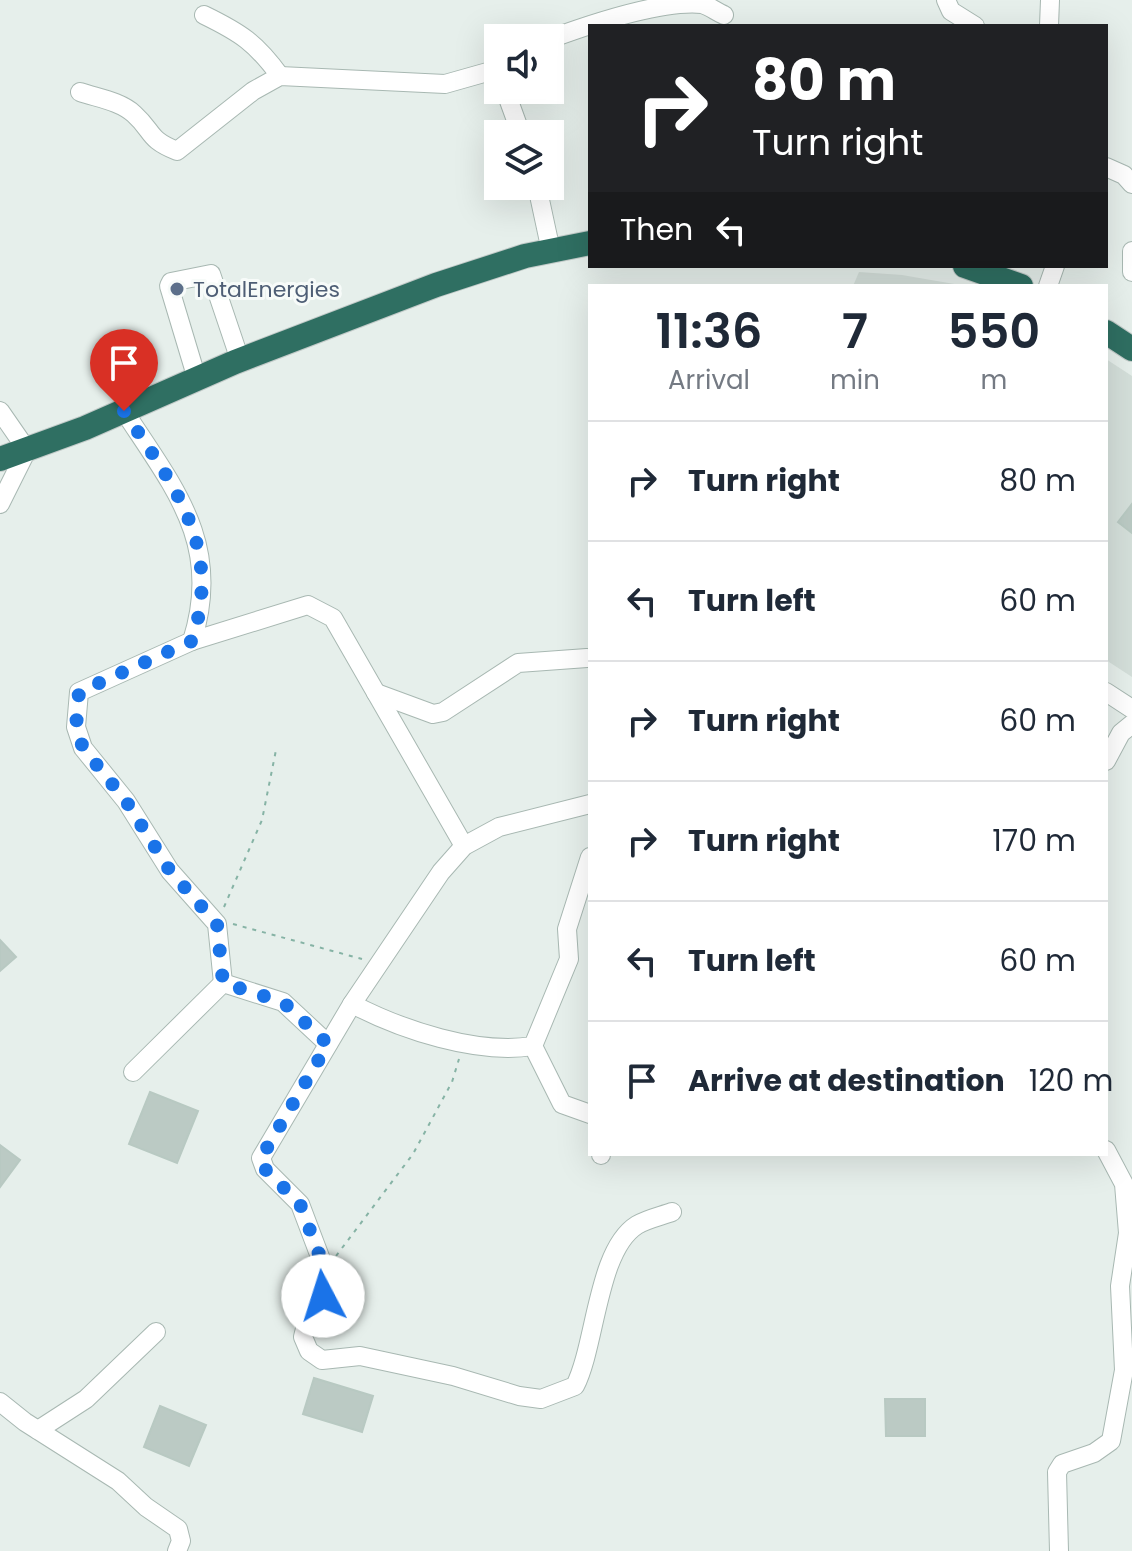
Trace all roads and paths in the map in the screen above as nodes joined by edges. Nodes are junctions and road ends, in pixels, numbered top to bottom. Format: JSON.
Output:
{"nodes":[{"id":1,"x":946,"y":0,"type":"edge"},
{"id":2,"x":1050,"y":0,"type":"edge"},
{"id":3,"x":725,"y":14,"type":"edge"},
{"id":4,"x":204,"y":15,"type":"dead end"},
{"id":5,"x":590,"y":24,"type":"edge"},
{"id":6,"x":972,"y":24,"type":"edge"},
{"id":7,"x":1049,"y":24,"type":"edge"},
{"id":8,"x":588,"y":25,"type":"edge"},
{"id":9,"x":564,"y":34,"type":"edge"},
{"id":10,"x":484,"y":74,"type":"edge"},
{"id":11,"x":280,"y":76,"type":"junction"},
{"id":12,"x":80,"y":92,"type":"dead end"},
{"id":13,"x":1108,"y":168,"type":"edge"},
{"id":14,"x":1132,"y":184,"type":"edge"},
{"id":15,"x":540,"y":200,"type":"edge"},
{"id":16,"x":588,"y":243,"type":"edge"},
{"id":17,"x":551,"y":251,"type":"junction"},
{"id":18,"x":1132,"y":251,"type":"edge"},
{"id":19,"x":971,"y":268,"type":"edge"},
{"id":20,"x":1132,"y":272,"type":"edge"},
{"id":21,"x":1015,"y":284,"type":"edge"},
{"id":22,"x":1108,"y":333,"type":"edge"},
{"id":23,"x":1132,"y":349,"type":"edge"},
{"id":24,"x":240,"y":360,"type":"junction"},
{"id":25,"x":197,"y":379,"type":"junction"},
{"id":26,"x":0,"y":411,"type":"edge"},
{"id":27,"x":124,"y":411,"type":"junction"},
{"id":28,"x":27,"y":450,"type":"junction"},
{"id":29,"x":0,"y":459,"type":"edge"},
{"id":30,"x":0,"y":504,"type":"edge"},
{"id":31,"x":192,"y":641,"type":"junction"},
{"id":32,"x":587,"y":658,"type":"dead end"},
{"id":33,"x":376,"y":693,"type":"junction"},
{"id":34,"x":1108,"y":693,"type":"edge"},
{"id":35,"x":1132,"y":709,"type":"edge"},
{"id":36,"x":1132,"y":724,"type":"edge"},
{"id":37,"x":276,"y":750,"type":"dead end"},
{"id":38,"x":1108,"y":757,"type":"edge"},
{"id":39,"x":588,"y":805,"type":"edge"},
{"id":40,"x":464,"y":846,"type":"junction"},
{"id":41,"x":588,"y":863,"type":"edge"},
{"id":42,"x":219,"y":924,"type":"junction"},
{"id":43,"x":378,"y":965,"type":"junction"},
{"id":44,"x":223,"y":983,"type":"junction"},
{"id":45,"x":352,"y":1004,"type":"junction"},
{"id":46,"x":464,"y":1042,"type":"junction"},
{"id":47,"x":328,"y":1044,"type":"junction"},
{"id":48,"x":533,"y":1046,"type":"junction"},
{"id":49,"x":133,"y":1072,"type":"dead end"},
{"id":50,"x":588,"y":1113,"type":"edge"},
{"id":51,"x":1108,"y":1154,"type":"edge"},
{"id":52,"x":672,"y":1212,"type":"dead end"},
{"id":53,"x":323,"y":1267,"type":"junction"},
{"id":54,"x":156,"y":1332,"type":"dead end"},
{"id":55,"x":0,"y":1402,"type":"edge"},
{"id":56,"x":38,"y":1430,"type":"junction"},
{"id":57,"x":177,"y":1551,"type":"edge"},
{"id":58,"x":1059,"y":1551,"type":"edge"}],
"edges":[{"from":1,"to":6,"type":"street"},
{"from":2,"to":7,"type":"street"},
{"from":3,"to":5,"type":"street"},
{"from":4,"to":11,"type":"street"},
{"from":8,"to":9,"type":"street"},
{"from":10,"to":11,"type":"street"},
{"from":11,"to":12,"type":"street"},
{"from":13,"to":14,"type":"street"},
{"from":15,"to":17,"type":"street"},
{"from":16,"to":17,"type":"highway"},
{"from":17,"to":24,"type":"highway"},
{"from":18,"to":20,"type":"street"},
{"from":19,"to":21,"type":"highway"},
{"from":22,"to":23,"type":"highway"},
{"from":24,"to":25,"type":"highway"},
{"from":24,"to":25,"type":"street"},
{"from":25,"to":27,"type":"highway"},
{"from":26,"to":28,"type":"street"},
{"from":27,"to":28,"type":"highway"},
{"from":27,"to":31,"type":"street"},
{"from":28,"to":29,"type":"highway"},
{"from":28,"to":30,"type":"street"},
{"from":31,"to":33,"type":"street"},
{"from":31,"to":42,"type":"street"},
{"from":32,"to":33,"type":"street"},
{"from":33,"to":40,"type":"street"},
{"from":34,"to":35,"type":"street"},
{"from":36,"to":38,"type":"street"},
{"from":37,"to":42,"type":"path"},
{"from":39,"to":40,"type":"street"},
{"from":40,"to":43,"type":"street"},
{"from":41,"to":48,"type":"street"},
{"from":42,"to":43,"type":"path"},
{"from":42,"to":44,"type":"street"},
{"from":43,"to":45,"type":"street"},
{"from":44,"to":47,"type":"street"},
{"from":44,"to":49,"type":"street"},
{"from":45,"to":46,"type":"street"},
{"from":45,"to":47,"type":"street"},
{"from":46,"to":48,"type":"street"},
{"from":46,"to":53,"type":"path"},
{"from":47,"to":53,"type":"street"},
{"from":48,"to":50,"type":"street"},
{"from":51,"to":58,"type":"street"},
{"from":52,"to":53,"type":"street"},
{"from":54,"to":56,"type":"street"},
{"from":55,"to":56,"type":"street"},
{"from":56,"to":57,"type":"street"}]}
